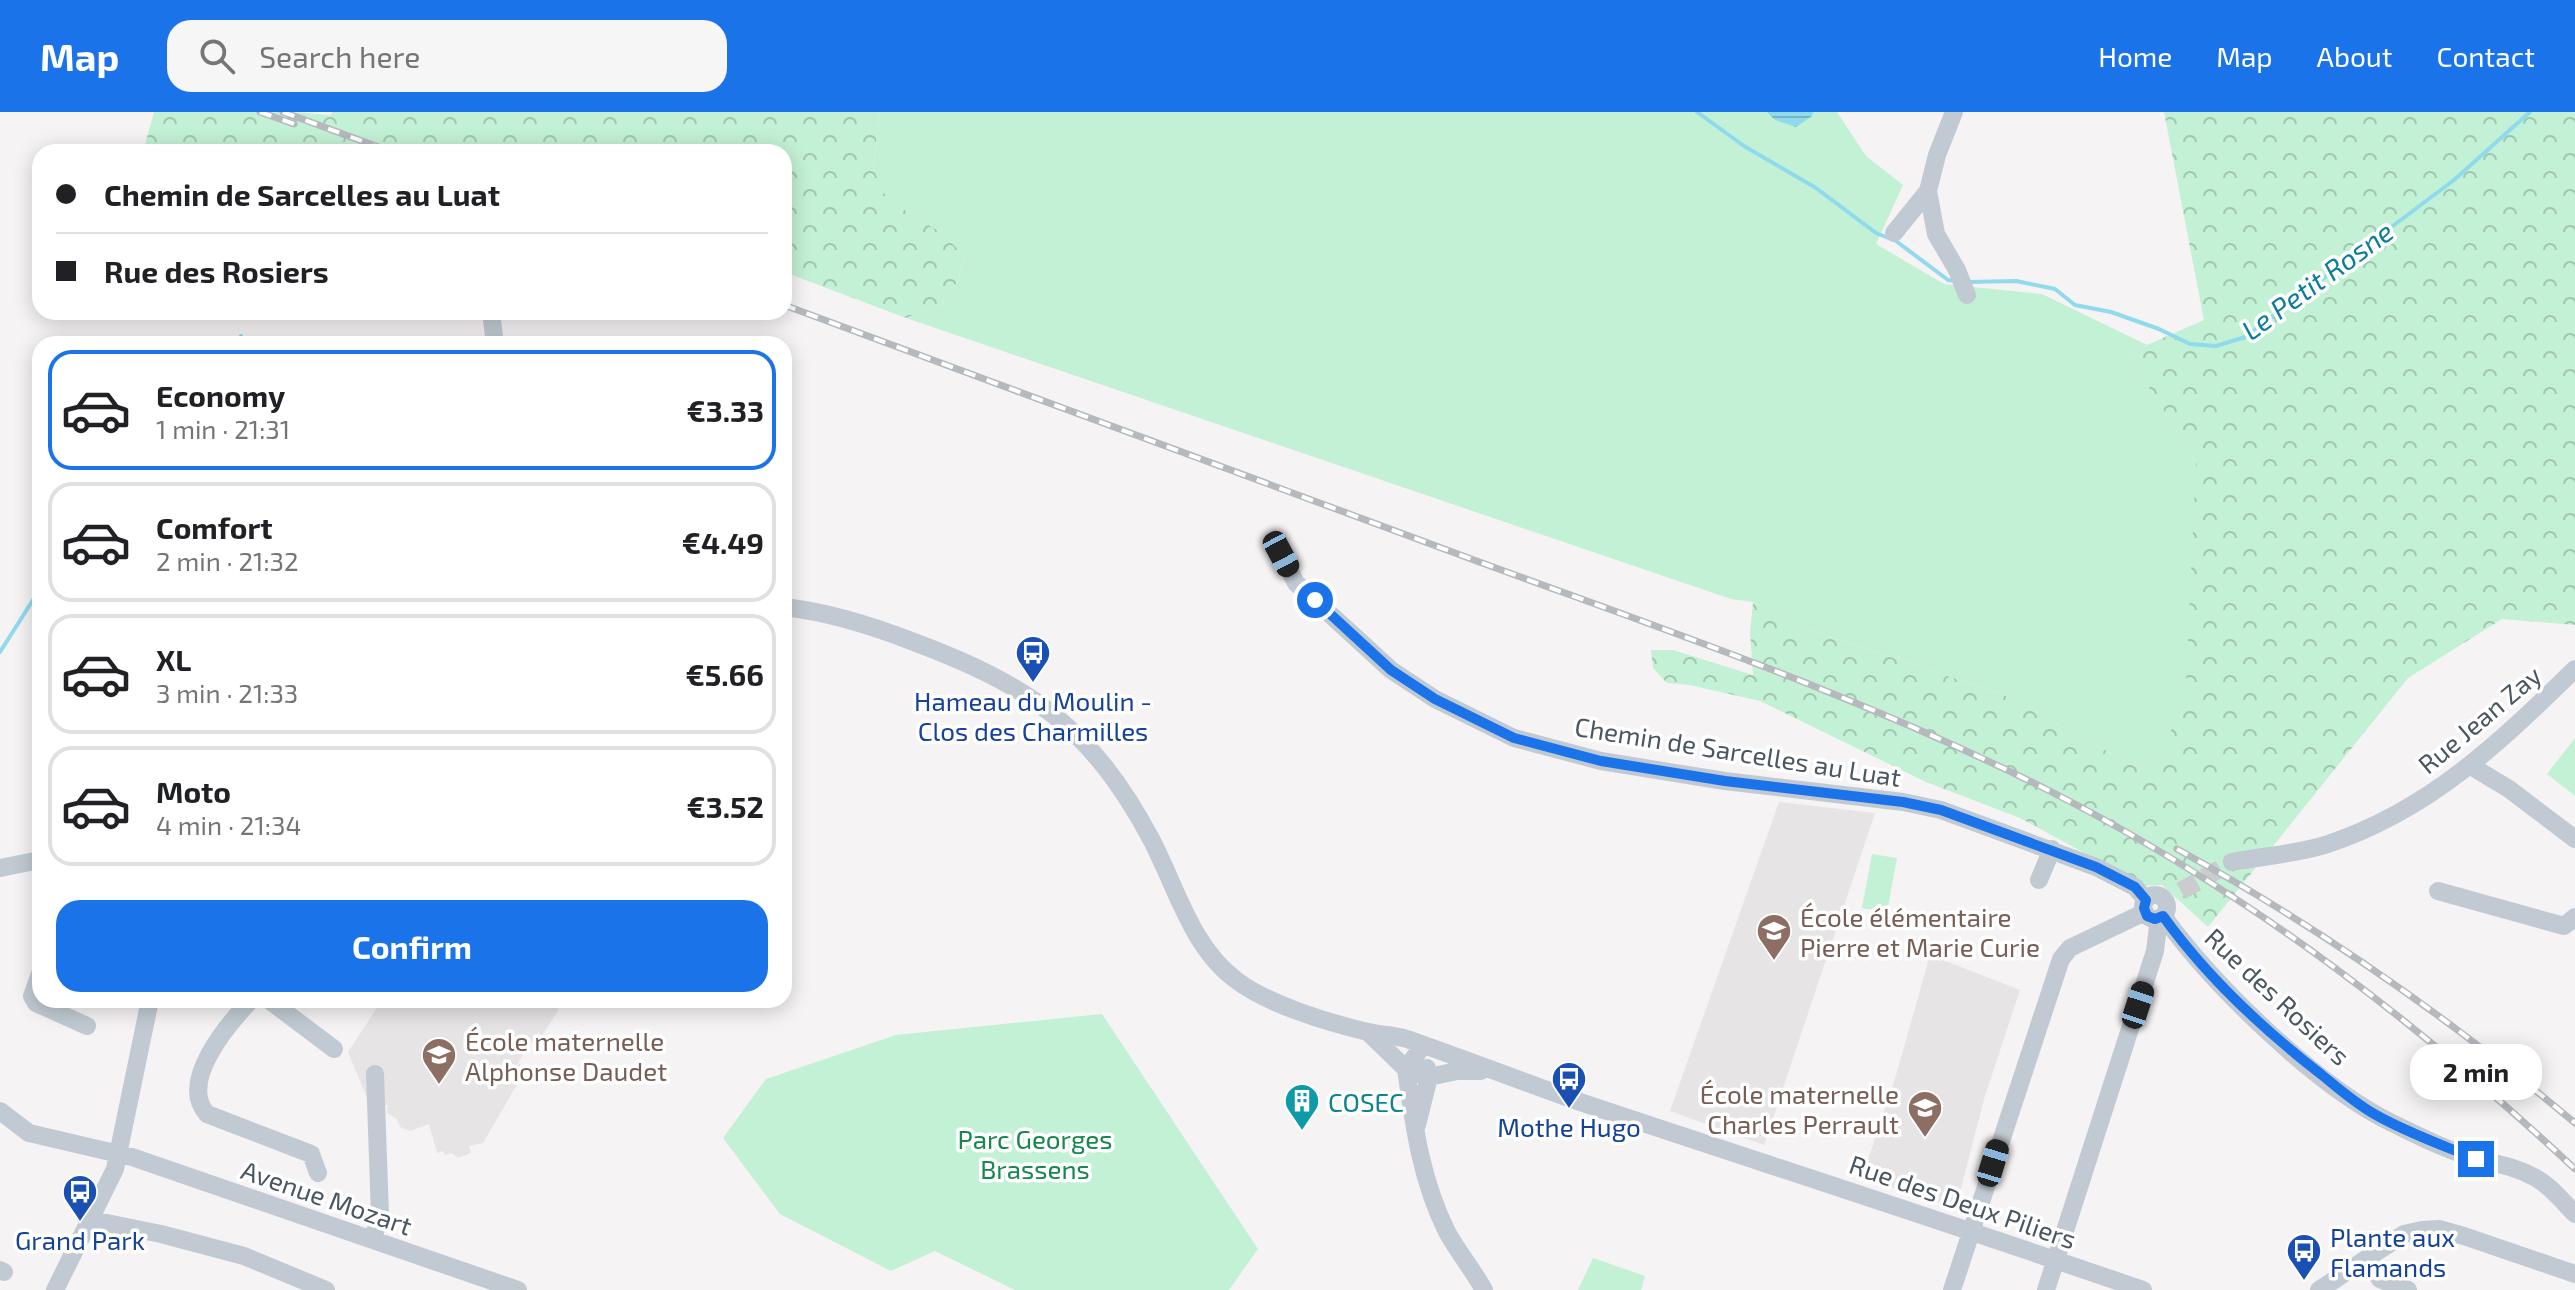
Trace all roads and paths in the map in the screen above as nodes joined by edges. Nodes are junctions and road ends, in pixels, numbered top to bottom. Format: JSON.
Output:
{"nodes":[{"id":1,"x":1954,"y":112,"type":"edge"},
{"id":2,"x":1928,"y":191,"type":"junction"},
{"id":3,"x":1894,"y":233,"type":"dead end"},
{"id":4,"x":1967,"y":295,"type":"dead end"},
{"id":5,"x":1281,"y":554,"type":"dead end"},
{"id":6,"x":792,"y":609,"type":"edge"},
{"id":7,"x":2575,"y":669,"type":"edge"},
{"id":8,"x":2471,"y":766,"type":"junction"},
{"id":9,"x":1967,"y":818,"type":"joint"},
{"id":10,"x":2575,"y":839,"type":"edge"},
{"id":11,"x":2052,"y":849,"type":"junction"},
{"id":12,"x":32,"y":862,"type":"edge"},
{"id":13,"x":2232,"y":862,"type":"tunnel mouth"},
{"id":14,"x":0,"y":868,"type":"edge"},
{"id":15,"x":2039,"y":880,"type":"dead end"},
{"id":16,"x":2438,"y":891,"type":"dead end"},
{"id":17,"x":2160,"y":906,"type":"junction"},
{"id":18,"x":2575,"y":917,"type":"edge"},
{"id":19,"x":47,"y":1008,"type":"edge"},
{"id":20,"x":148,"y":1008,"type":"edge"},
{"id":21,"x":244,"y":1008,"type":"edge"},
{"id":22,"x":280,"y":1008,"type":"edge"},
{"id":23,"x":87,"y":1026,"type":"dead end"},
{"id":24,"x":1368,"y":1032,"type":"junction"},
{"id":25,"x":1423,"y":1045,"type":"junction"},
{"id":26,"x":334,"y":1049,"type":"dead end"},
{"id":27,"x":1406,"y":1069,"type":"junction"},
{"id":28,"x":1494,"y":1072,"type":"junction"},
{"id":29,"x":375,"y":1074,"type":"dead end"},
{"id":30,"x":1429,"y":1077,"type":"junction"},
{"id":31,"x":0,"y":1111,"type":"edge"},
{"id":32,"x":1415,"y":1132,"type":"junction"},
{"id":33,"x":118,"y":1156,"type":"junction"},
{"id":34,"x":318,"y":1173,"type":"dead end"},
{"id":35,"x":2575,"y":1214,"type":"edge"},
{"id":36,"x":92,"y":1220,"type":"junction"},
{"id":37,"x":1972,"y":1231,"type":"junction"},
{"id":38,"x":373,"y":1239,"type":"junction"},
{"id":39,"x":2366,"y":1259,"type":"junction"},
{"id":40,"x":2055,"y":1260,"type":"junction"},
{"id":41,"x":2575,"y":1274,"type":"edge"},
{"id":42,"x":55,"y":1290,"type":"edge"},
{"id":43,"x":326,"y":1290,"type":"edge"},
{"id":44,"x":518,"y":1290,"type":"edge"},
{"id":45,"x":1484,"y":1290,"type":"edge"},
{"id":46,"x":1952,"y":1290,"type":"edge"},
{"id":47,"x":2046,"y":1290,"type":"edge"},
{"id":48,"x":2143,"y":1290,"type":"edge"},
{"id":49,"x":2319,"y":1290,"type":"edge"},
{"id":50,"x":2408,"y":1290,"type":"edge"}],
"edges":[{"from":1,"to":2,"type":"street"},
{"from":2,"to":3,"type":"street"},
{"from":2,"to":4,"type":"street"},
{"from":5,"to":9,"type":"street","name":"Chemin de Sarcelles au Luat"},
{"from":6,"to":24,"type":"street","name":"Rue des Deux Piliers"},
{"from":7,"to":8,"type":"street","name":"Rue Jean Zay"},
{"from":8,"to":10,"type":"street"},
{"from":8,"to":13,"type":"street","name":"Rue Jean Zay"},
{"from":9,"to":11,"type":"street","name":"Rue des Rosiers"},
{"from":11,"to":15,"type":"street"},
{"from":11,"to":17,"type":"street","name":"Rue des Rosiers"},
{"from":12,"to":14,"type":"street"},
{"from":16,"to":18,"type":"street"},
{"from":17,"to":35,"type":"street","name":"Rue des Rosiers"},
{"from":17,"to":37,"type":"street"},
{"from":17,"to":40,"type":"street"},
{"from":19,"to":23,"type":"street"},
{"from":20,"to":33,"type":"street"},
{"from":21,"to":34,"type":"street"},
{"from":22,"to":26,"type":"street"},
{"from":24,"to":25,"type":"street","name":"Rue des Deux Piliers"},
{"from":24,"to":27,"type":"street","name":"Rue des Deux Piliers"},
{"from":25,"to":27,"type":"street"},
{"from":25,"to":28,"type":"street","name":"Rue des Deux Piliers"},
{"from":25,"to":30,"type":"street"},
{"from":27,"to":30,"type":"street","name":"Rue des Deux Piliers"},
{"from":27,"to":32,"type":"street"},
{"from":28,"to":30,"type":"street","name":"Rue des Deux Piliers"},
{"from":28,"to":37,"type":"street","name":"Rue des Deux Piliers"},
{"from":29,"to":38,"type":"street"},
{"from":30,"to":32,"type":"street"},
{"from":31,"to":33,"type":"street","name":"Avenue Mozart"},
{"from":32,"to":45,"type":"street"},
{"from":33,"to":36,"type":"street"},
{"from":33,"to":38,"type":"street","name":"Avenue Mozart"},
{"from":36,"to":42,"type":"street"},
{"from":36,"to":43,"type":"street"},
{"from":37,"to":40,"type":"street","name":"Rue des Deux Piliers"},
{"from":37,"to":46,"type":"street"},
{"from":38,"to":44,"type":"street","name":"Avenue Mozart"},
{"from":39,"to":41,"type":"street"},
{"from":39,"to":49,"type":"street"},
{"from":39,"to":50,"type":"street"},
{"from":40,"to":47,"type":"street"},
{"from":40,"to":48,"type":"street","name":"Rue des Deux Piliers"}]}
